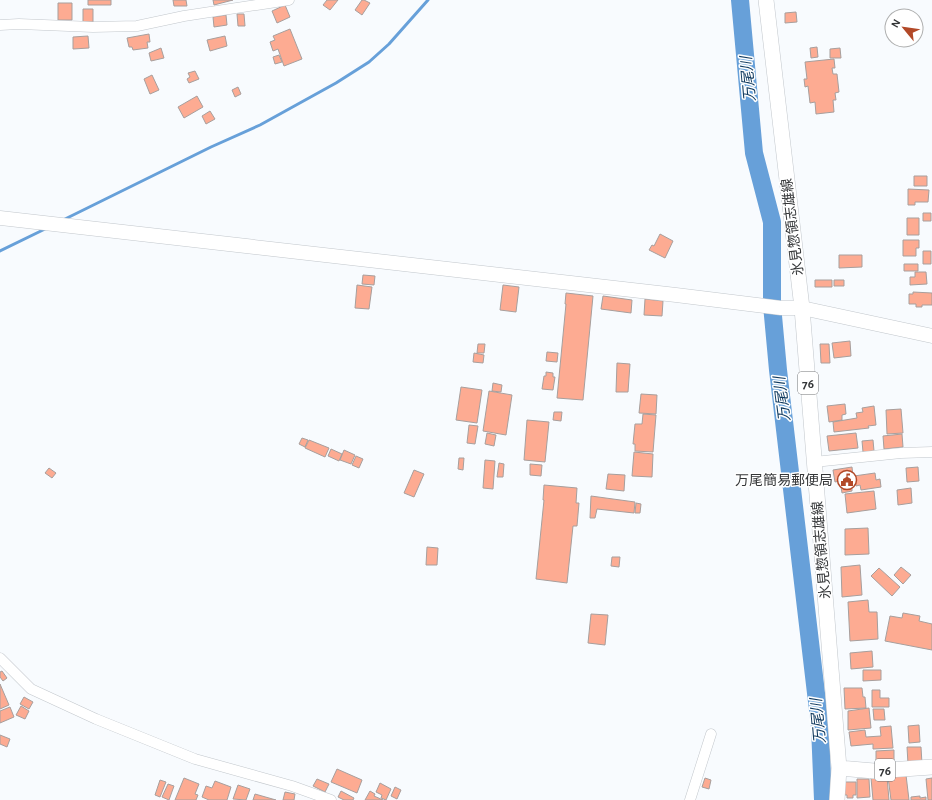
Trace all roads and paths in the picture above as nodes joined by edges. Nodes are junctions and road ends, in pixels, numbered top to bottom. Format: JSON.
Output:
{"nodes":[{"id":1,"x":289,"y":0,"type":"edge"},
{"id":2,"x":766,"y":0,"type":"edge"},
{"id":3,"x":0,"y":25,"type":"edge"},
{"id":4,"x":0,"y":218,"type":"edge"},
{"id":5,"x":802,"y":308,"type":"junction"},
{"id":6,"x":932,"y":336,"type":"edge"},
{"id":7,"x":932,"y":452,"type":"edge"},
{"id":8,"x":814,"y":462,"type":"junction"},
{"id":9,"x":0,"y":658,"type":"edge"},
{"id":10,"x":710,"y":734,"type":"dead end"},
{"id":11,"x":932,"y":767,"type":"edge"},
{"id":12,"x":839,"y":768,"type":"junction"},
{"id":13,"x":332,"y":800,"type":"edge"},
{"id":14,"x":690,"y":800,"type":"edge"},
{"id":15,"x":837,"y":800,"type":"edge"}],
"edges":[{"from":1,"to":3,"type":"street"},
{"from":2,"to":5,"type":"main road","name":"氷見惣領志雄線","number":"76"},
{"from":4,"to":5,"type":"street"},
{"from":5,"to":6,"type":"street"},
{"from":5,"to":8,"type":"main road","name":"氷見惣領志雄線","number":"76"},
{"from":7,"to":8,"type":"street"},
{"from":8,"to":12,"type":"main road","name":"氷見惣領志雄線","number":"76"},
{"from":9,"to":13,"type":"street"},
{"from":10,"to":14,"type":"street"},
{"from":11,"to":12,"type":"main road","number":"76"},
{"from":12,"to":15,"type":"main road","name":"氷見惣領志雄線"}]}
